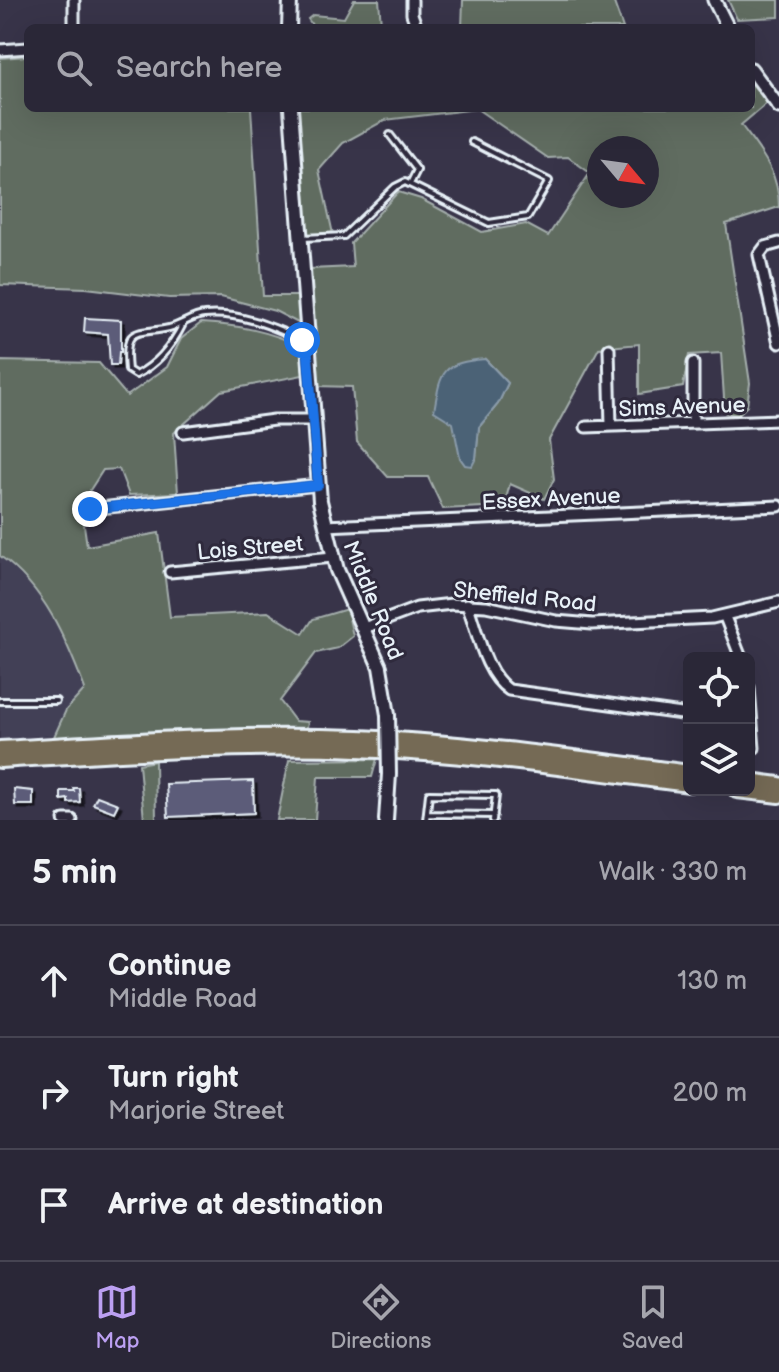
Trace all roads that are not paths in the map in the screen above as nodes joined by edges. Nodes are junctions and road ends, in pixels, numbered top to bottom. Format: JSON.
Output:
{"nodes":[{"id":1,"x":74,"y":0,"type":"edge"},
{"id":2,"x":290,"y":0,"type":"edge"},
{"id":3,"x":412,"y":0,"type":"edge"},
{"id":4,"x":714,"y":0,"type":"edge"},
{"id":5,"x":74,"y":24,"type":"edge"},
{"id":6,"x":289,"y":24,"type":"edge"},
{"id":7,"x":416,"y":24,"type":"edge"},
{"id":8,"x":726,"y":24,"type":"edge"},
{"id":9,"x":24,"y":48,"type":"edge"},
{"id":10,"x":0,"y":50,"type":"edge"},
{"id":11,"x":755,"y":74,"type":"edge"},
{"id":12,"x":779,"y":107,"type":"edge"},
{"id":13,"x":291,"y":112,"type":"edge"},
{"id":14,"x":390,"y":135,"type":"dead end"},
{"id":15,"x":472,"y":142,"type":"dead end"},
{"id":16,"x":410,"y":184,"type":"junction"},
{"id":17,"x":301,"y":238,"type":"junction"},
{"id":18,"x":779,"y":243,"type":"edge"},
{"id":19,"x":183,"y":324,"type":"junction"},
{"id":20,"x":307,"y":342,"type":"junction"},
{"id":21,"x":779,"y":343,"type":"edge"},
{"id":22,"x":609,"y":349,"type":"dead end"},
{"id":23,"x":693,"y":363,"type":"dead end"},
{"id":24,"x":312,"y":420,"type":"junction"},
{"id":25,"x":779,"y":420,"type":"edge"},
{"id":26,"x":693,"y":423,"type":"junction"},
{"id":27,"x":611,"y":426,"type":"junction"},
{"id":28,"x":586,"y":427,"type":"dead end"},
{"id":29,"x":183,"y":432,"type":"dead end"},
{"id":30,"x":318,"y":485,"type":"junction"},
{"id":31,"x":779,"y":506,"type":"edge"},
{"id":32,"x":90,"y":509,"type":"dead end"},
{"id":33,"x":325,"y":526,"type":"junction"},
{"id":34,"x":333,"y":557,"type":"junction"},
{"id":35,"x":170,"y":572,"type":"dead end"},
{"id":36,"x":779,"y":602,"type":"edge"},
{"id":37,"x":467,"y":604,"type":"junction"},
{"id":38,"x":725,"y":617,"type":"junction"},
{"id":39,"x":364,"y":628,"type":"junction"},
{"id":40,"x":739,"y":652,"type":"edge"},
{"id":41,"x":0,"y":701,"type":"edge"},
{"id":42,"x":56,"y":701,"type":"dead end"},
{"id":43,"x":683,"y":714,"type":"edge"},
{"id":44,"x":0,"y":749,"type":"edge"},
{"id":45,"x":0,"y":760,"type":"edge"},
{"id":46,"x":683,"y":772,"type":"edge"},
{"id":47,"x":755,"y":782,"type":"edge"},
{"id":48,"x":683,"y":783,"type":"edge"},
{"id":49,"x":779,"y":785,"type":"edge"},
{"id":50,"x":755,"y":792,"type":"edge"},
{"id":51,"x":779,"y":795,"type":"edge"},
{"id":52,"x":426,"y":817,"type":"edge"},
{"id":53,"x":494,"y":817,"type":"edge"},
{"id":54,"x":64,"y":820,"type":"edge"},
{"id":55,"x":72,"y":820,"type":"edge"},
{"id":56,"x":386,"y":820,"type":"edge"}],
"edges":[{"from":1,"to":5,"type":"street"},
{"from":2,"to":6,"type":"main road"},
{"from":3,"to":7,"type":"street"},
{"from":4,"to":8,"type":"street"},
{"from":9,"to":10,"type":"street"},
{"from":11,"to":12,"type":"street"},
{"from":13,"to":17,"type":"main road","name":"Middle Road"},
{"from":14,"to":16,"type":"lane"},
{"from":15,"to":16,"type":"lane"},
{"from":16,"to":17,"type":"lane"},
{"from":17,"to":20,"type":"main road","name":"Middle Road"},
{"from":18,"to":21,"type":"street"},
{"from":19,"to":19,"type":"lane"},
{"from":19,"to":20,"type":"lane"},
{"from":20,"to":24,"type":"main road","name":"Middle Road"},
{"from":22,"to":27,"type":"street"},
{"from":23,"to":26,"type":"street"},
{"from":24,"to":29,"type":"street"},
{"from":24,"to":30,"type":"main road","name":"Middle Road"},
{"from":25,"to":26,"type":"street","name":"Sims Avenue"},
{"from":26,"to":27,"type":"street","name":"Sims Avenue"},
{"from":27,"to":28,"type":"street","name":"Sims Avenue"},
{"from":30,"to":32,"type":"street"},
{"from":30,"to":33,"type":"main road","name":"Middle Road"},
{"from":31,"to":33,"type":"street","name":"Essex Avenue"},
{"from":33,"to":34,"type":"main road","name":"Middle Road"},
{"from":34,"to":35,"type":"street","name":"Lois Street"},
{"from":34,"to":39,"type":"main road","name":"Middle Road"},
{"from":36,"to":38,"type":"street","name":"Sheffield Road"},
{"from":37,"to":38,"type":"street","name":"Sheffield Road"},
{"from":37,"to":39,"type":"street","name":"Sheffield Road"},
{"from":37,"to":43,"type":"street"},
{"from":38,"to":40,"type":"street"},
{"from":39,"to":56,"type":"main road","name":"Middle Road","bridge":true},
{"from":41,"to":42,"type":"lane"},
{"from":44,"to":46,"type":"main road"},
{"from":45,"to":48,"type":"main road"},
{"from":47,"to":49,"type":"main road"},
{"from":50,"to":51,"type":"main road"},
{"from":52,"to":53,"type":"lane"},
{"from":52,"to":53,"type":"lane"},
{"from":54,"to":55,"type":"street"}]}
